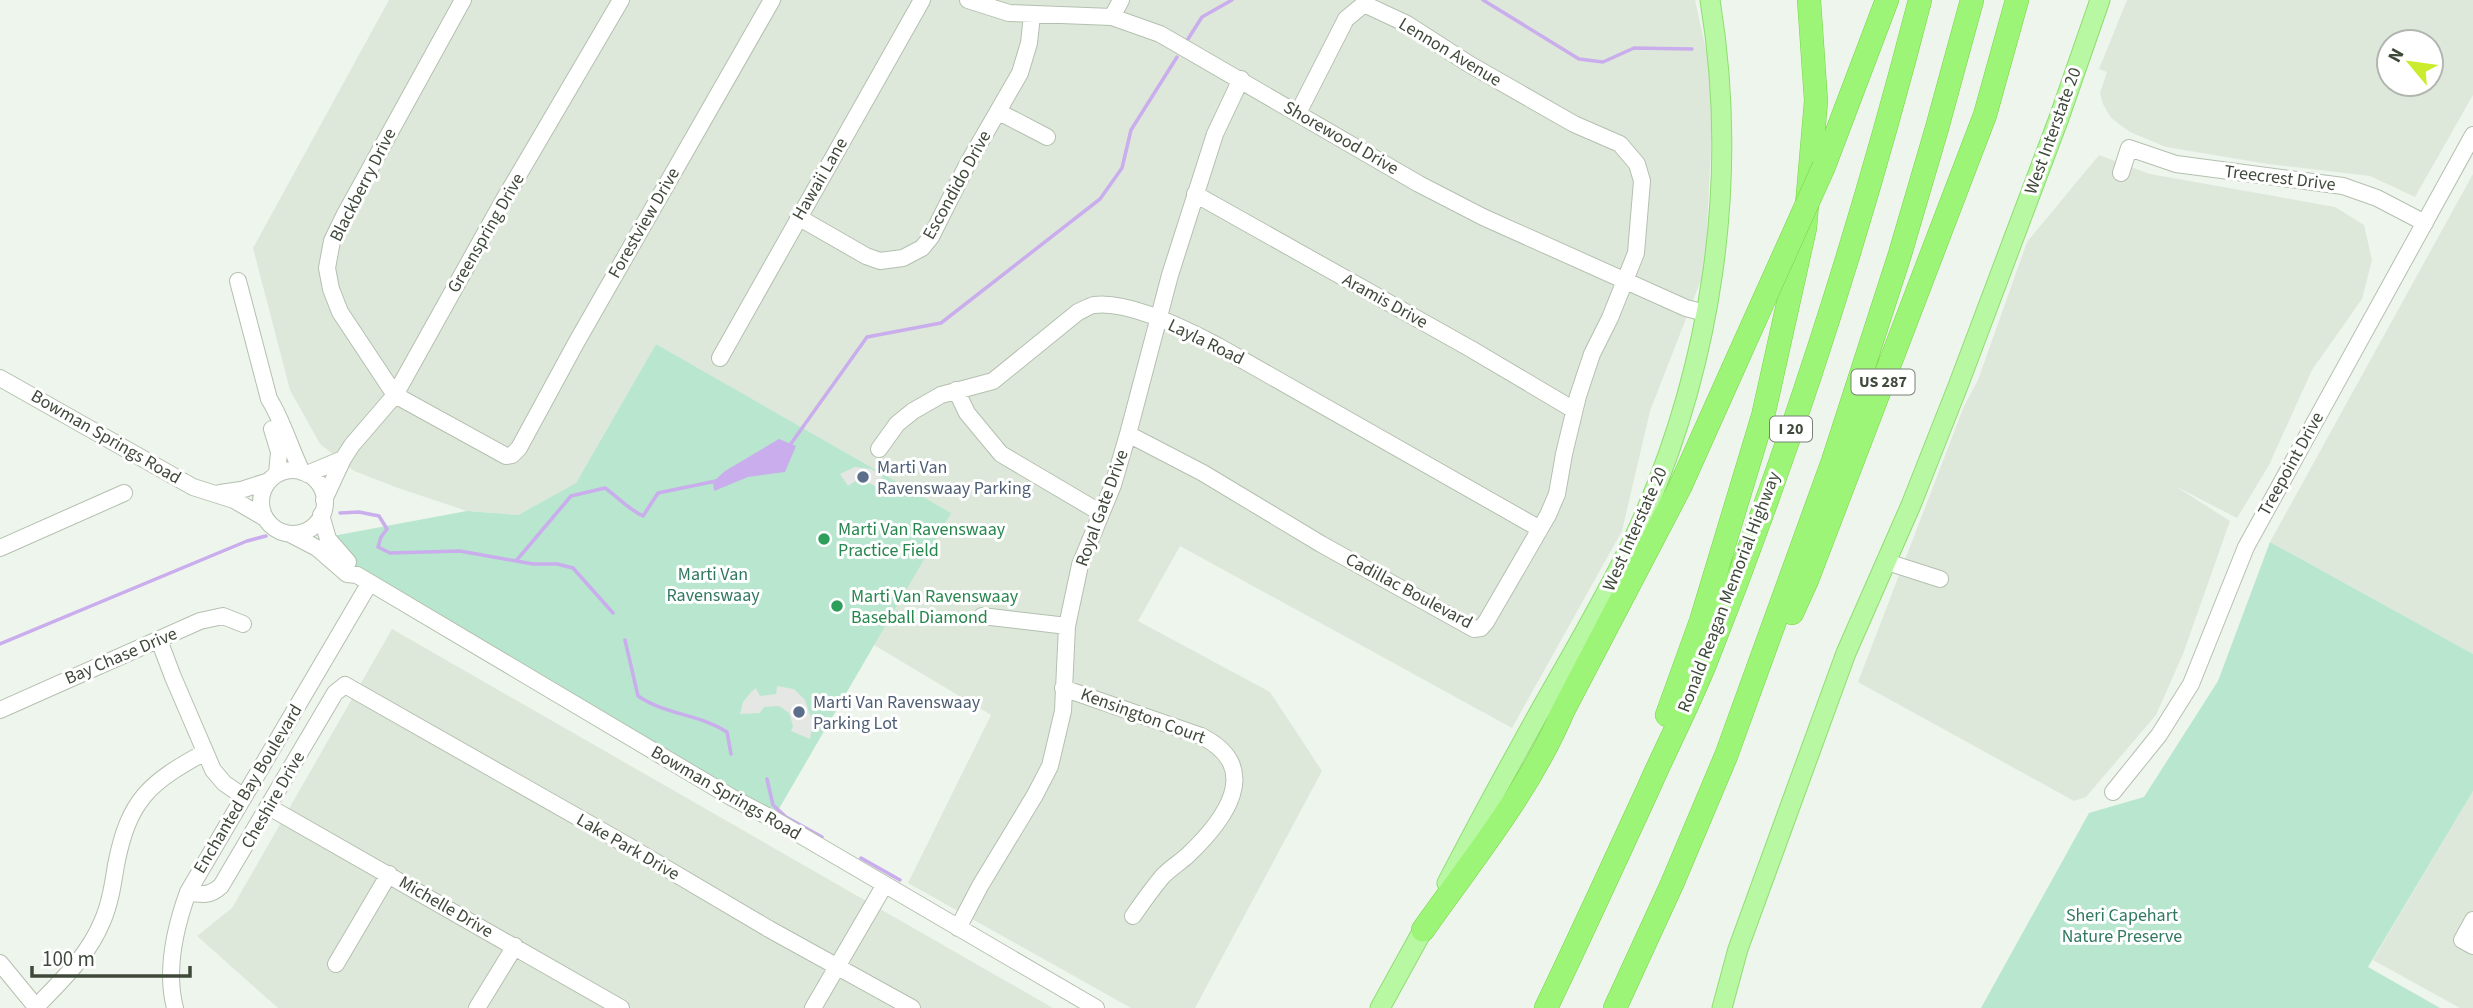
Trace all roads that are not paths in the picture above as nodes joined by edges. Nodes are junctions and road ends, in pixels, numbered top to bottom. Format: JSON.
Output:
{"nodes":[{"id":1,"x":463,"y":0,"type":"edge"},
{"id":2,"x":621,"y":0,"type":"edge"},
{"id":3,"x":772,"y":0,"type":"edge"},
{"id":4,"x":922,"y":0,"type":"edge"},
{"id":5,"x":968,"y":0,"type":"edge"},
{"id":6,"x":1121,"y":0,"type":"edge"},
{"id":7,"x":1710,"y":0,"type":"edge"},
{"id":8,"x":1809,"y":0,"type":"edge"},
{"id":9,"x":1887,"y":0,"type":"edge"},
{"id":10,"x":1920,"y":0,"type":"edge"},
{"id":11,"x":1972,"y":0,"type":"edge"},
{"id":12,"x":2017,"y":0,"type":"edge"},
{"id":13,"x":2100,"y":0,"type":"edge"},
{"id":14,"x":1032,"y":15,"type":"junction"},
{"id":15,"x":1112,"y":17,"type":"junction"},
{"id":16,"x":1241,"y":79,"type":"junction"},
{"id":17,"x":999,"y":112,"type":"junction"},
{"id":18,"x":1298,"y":113,"type":"junction"},
{"id":19,"x":2473,"y":135,"type":"edge"},
{"id":20,"x":1047,"y":136,"type":"dead end"},
{"id":21,"x":1640,"y":172,"type":"joint"},
{"id":22,"x":2121,"y":173,"type":"dead end"},
{"id":23,"x":1195,"y":194,"type":"junction"},
{"id":24,"x":798,"y":218,"type":"junction"},
{"id":25,"x":2425,"y":223,"type":"junction"},
{"id":26,"x":238,"y":281,"type":"dead end"},
{"id":27,"x":1626,"y":282,"type":"junction"},
{"id":28,"x":1705,"y":313,"type":"junction"},
{"id":29,"x":1160,"y":319,"type":"junction"},
{"id":30,"x":720,"y":358,"type":"dead end"},
{"id":31,"x":0,"y":378,"type":"edge"},
{"id":32,"x":956,"y":390,"type":"junction"},
{"id":33,"x":396,"y":394,"type":"junction"},
{"id":34,"x":269,"y":399,"type":"junction"},
{"id":35,"x":1574,"y":410,"type":"junction"},
{"id":36,"x":1128,"y":434,"type":"junction"},
{"id":37,"x":519,"y":448,"type":"joint"},
{"id":38,"x":879,"y":449,"type":"dead end"},
{"id":39,"x":343,"y":459,"type":"junction"},
{"id":40,"x":304,"y":473,"type":"junction"},
{"id":41,"x":273,"y":478,"type":"junction"},
{"id":42,"x":124,"y":493,"type":"dead end"},
{"id":43,"x":214,"y":494,"type":"junction"},
{"id":44,"x":323,"y":507,"type":"junction"},
{"id":45,"x":1101,"y":513,"type":"junction"},
{"id":46,"x":265,"y":518,"type":"junction"},
{"id":47,"x":1540,"y":530,"type":"junction"},
{"id":48,"x":290,"y":534,"type":"junction"},
{"id":49,"x":0,"y":548,"type":"edge"},
{"id":50,"x":1886,"y":562,"type":"junction"},
{"id":51,"x":363,"y":579,"type":"junction"},
{"id":52,"x":1940,"y":579,"type":"dead end"},
{"id":53,"x":982,"y":616,"type":"dead end"},
{"id":54,"x":243,"y":624,"type":"dead end"},
{"id":55,"x":1067,"y":626,"type":"junction"},
{"id":56,"x":159,"y":640,"type":"junction"},
{"id":57,"x":345,"y":685,"type":"joint"},
{"id":58,"x":1063,"y":688,"type":"junction"},
{"id":59,"x":0,"y":709,"type":"edge"},
{"id":60,"x":205,"y":752,"type":"junction"},
{"id":61,"x":1726,"y":756,"type":"junction"},
{"id":62,"x":2113,"y":792,"type":"dead end"},
{"id":63,"x":244,"y":797,"type":"junction"},
{"id":64,"x":269,"y":807,"type":"junction"},
{"id":65,"x":1623,"y":843,"type":"junction"},
{"id":66,"x":389,"y":874,"type":"junction"},
{"id":67,"x":884,"y":886,"type":"junction"},
{"id":68,"x":188,"y":892,"type":"junction"},
{"id":69,"x":1133,"y":916,"type":"dead end"},
{"id":70,"x":2473,"y":920,"type":"edge"},
{"id":71,"x":958,"y":928,"type":"junction"},
{"id":72,"x":1423,"y":930,"type":"junction"},
{"id":73,"x":2468,"y":943,"type":"edge"},
{"id":74,"x":515,"y":946,"type":"junction"},
{"id":75,"x":0,"y":963,"type":"edge"},
{"id":76,"x":336,"y":964,"type":"dead end"},
{"id":77,"x":837,"y":967,"type":"junction"},
{"id":78,"x":37,"y":1008,"type":"edge"},
{"id":79,"x":175,"y":1008,"type":"edge"},
{"id":80,"x":477,"y":1008,"type":"edge"},
{"id":81,"x":621,"y":1008,"type":"edge"},
{"id":82,"x":813,"y":1008,"type":"edge"},
{"id":83,"x":912,"y":1008,"type":"edge"},
{"id":84,"x":1096,"y":1008,"type":"edge"},
{"id":85,"x":1380,"y":1008,"type":"edge"},
{"id":86,"x":1546,"y":1008,"type":"edge"},
{"id":87,"x":1615,"y":1008,"type":"edge"},
{"id":88,"x":1722,"y":1008,"type":"edge"}],
"edges":[{"from":1,"to":33,"type":"street","name":"Blackberry Drive"},
{"from":2,"to":33,"type":"street","name":"Greenspring Drive"},
{"from":3,"to":37,"type":"street","name":"Forestview Drive"},
{"from":4,"to":24,"type":"street","name":"Hawaii Lane"},
{"from":5,"to":14,"type":"street","name":"Shorewood Drive"},
{"from":6,"to":15,"type":"street"},
{"from":7,"to":28,"type":"main road","name":"West Interstate 20"},
{"from":8,"to":65,"type":"highway"},
{"from":9,"to":72,"type":"highway","bridge":true},
{"from":10,"to":65,"type":"highway","name":"Ronald Reagan Memorial Highway","number":"I 20"},
{"from":11,"to":61,"type":"highway"},
{"from":12,"to":61,"type":"highway","number":"US 287"},
{"from":13,"to":50,"type":"main road","name":"West Interstate 20"},
{"from":14,"to":15,"type":"street","name":"Shorewood Drive"},
{"from":14,"to":17,"type":"street","name":"Escondido Drive"},
{"from":15,"to":16,"type":"street","name":"Shorewood Drive"},
{"from":16,"to":18,"type":"street","name":"Shorewood Drive"},
{"from":16,"to":23,"type":"street","name":"Royal Gate Drive"},
{"from":17,"to":20,"type":"street","name":"Escondido Drive"},
{"from":17,"to":24,"type":"street","name":"Escondido Drive"},
{"from":18,"to":21,"type":"street","name":"Lennon Avenue"},
{"from":18,"to":27,"type":"street","name":"Shorewood Drive"},
{"from":19,"to":25,"type":"street","name":"Treepoint Drive"},
{"from":21,"to":27,"type":"street","name":"Cadillac Boulevard"},
{"from":22,"to":25,"type":"street","name":"Treecrest Drive"},
{"from":23,"to":29,"type":"street","name":"Royal Gate Drive"},
{"from":23,"to":35,"type":"street","name":"Aramis Drive"},
{"from":24,"to":30,"type":"street","name":"Hawaii Lane"},
{"from":25,"to":62,"type":"street","name":"Treepoint Drive"},
{"from":26,"to":34,"type":"street"},
{"from":27,"to":28,"type":"street","name":"Shorewood Drive"},
{"from":27,"to":35,"type":"street","name":"Cadillac Boulevard"},
{"from":28,"to":72,"type":"main road","name":"West Interstate 20"},
{"from":29,"to":32,"type":"street","name":"Layla Road"},
{"from":29,"to":36,"type":"street","name":"Royal Gate Drive"},
{"from":29,"to":47,"type":"street","name":"Layla Road"},
{"from":31,"to":43,"type":"street","name":"Bowman Springs Road"},
{"from":32,"to":38,"type":"street","name":"Layla Road"},
{"from":32,"to":45,"type":"street"},
{"from":33,"to":37,"type":"street","name":"Blackberry Drive"},
{"from":33,"to":39,"type":"street","name":"Greenspring Drive"},
{"from":34,"to":40,"type":"street"},
{"from":34,"to":41,"type":"street"},
{"from":35,"to":47,"type":"street","name":"Cadillac Boulevard"},
{"from":36,"to":45,"type":"street","name":"Royal Gate Drive"},
{"from":36,"to":47,"type":"street","name":"Cadillac Boulevard"},
{"from":39,"to":40,"type":"street"},
{"from":39,"to":44,"type":"street","name":"Greenspring Drive"},
{"from":40,"to":41,"type":"street"},
{"from":40,"to":44,"type":"street"},
{"from":41,"to":43,"type":"street"},
{"from":41,"to":46,"type":"street"},
{"from":42,"to":49,"type":"street"},
{"from":43,"to":46,"type":"street","name":"Bowman Springs Road"},
{"from":44,"to":48,"type":"street"},
{"from":44,"to":51,"type":"street","name":"Bowman Springs Road"},
{"from":45,"to":55,"type":"street","name":"Royal Gate Drive"},
{"from":46,"to":48,"type":"street"},
{"from":48,"to":51,"type":"street","name":"Bowman Springs Road"},
{"from":50,"to":52,"type":"street"},
{"from":50,"to":88,"type":"main road","name":"West Interstate 20"},
{"from":51,"to":63,"type":"street","name":"Enchanted Bay Boulevard"},
{"from":51,"to":67,"type":"street","name":"Bowman Springs Road"},
{"from":53,"to":55,"type":"street"},
{"from":54,"to":56,"type":"street","name":"Bay Chase Drive"},
{"from":55,"to":58,"type":"street","name":"Royal Gate Drive"},
{"from":56,"to":59,"type":"street","name":"Bay Chase Drive"},
{"from":56,"to":60,"type":"street"},
{"from":57,"to":64,"type":"street","name":"Cheshire Drive"},
{"from":57,"to":77,"type":"street","name":"Lake Park Drive"},
{"from":58,"to":69,"type":"street","name":"Kensington Court"},
{"from":58,"to":71,"type":"street","name":"Royal Gate Drive"},
{"from":60,"to":63,"type":"street"},
{"from":60,"to":78,"type":"street"},
{"from":61,"to":87,"type":"highway"},
{"from":63,"to":68,"type":"street","name":"Enchanted Bay Boulevard"},
{"from":64,"to":66,"type":"street","name":"Michelle Drive"},
{"from":64,"to":68,"type":"street","name":"Cheshire Drive"},
{"from":65,"to":86,"type":"highway","name":"Ronald Reagan Memorial Highway","number":"I 20"},
{"from":66,"to":74,"type":"street","name":"Michelle Drive"},
{"from":66,"to":76,"type":"street"},
{"from":67,"to":71,"type":"street","name":"Bowman Springs Road"},
{"from":67,"to":77,"type":"street"},
{"from":68,"to":79,"type":"street","name":"Enchanted Bay Boulevard"},
{"from":70,"to":73,"type":"street"},
{"from":71,"to":84,"type":"street","name":"Bowman Springs Road"},
{"from":72,"to":85,"type":"main road","name":"West Interstate 20"},
{"from":74,"to":80,"type":"street"},
{"from":74,"to":81,"type":"street","name":"Michelle Drive"},
{"from":75,"to":78,"type":"street"},
{"from":77,"to":82,"type":"street"},
{"from":77,"to":83,"type":"street","name":"Lake Park Drive"}]}
